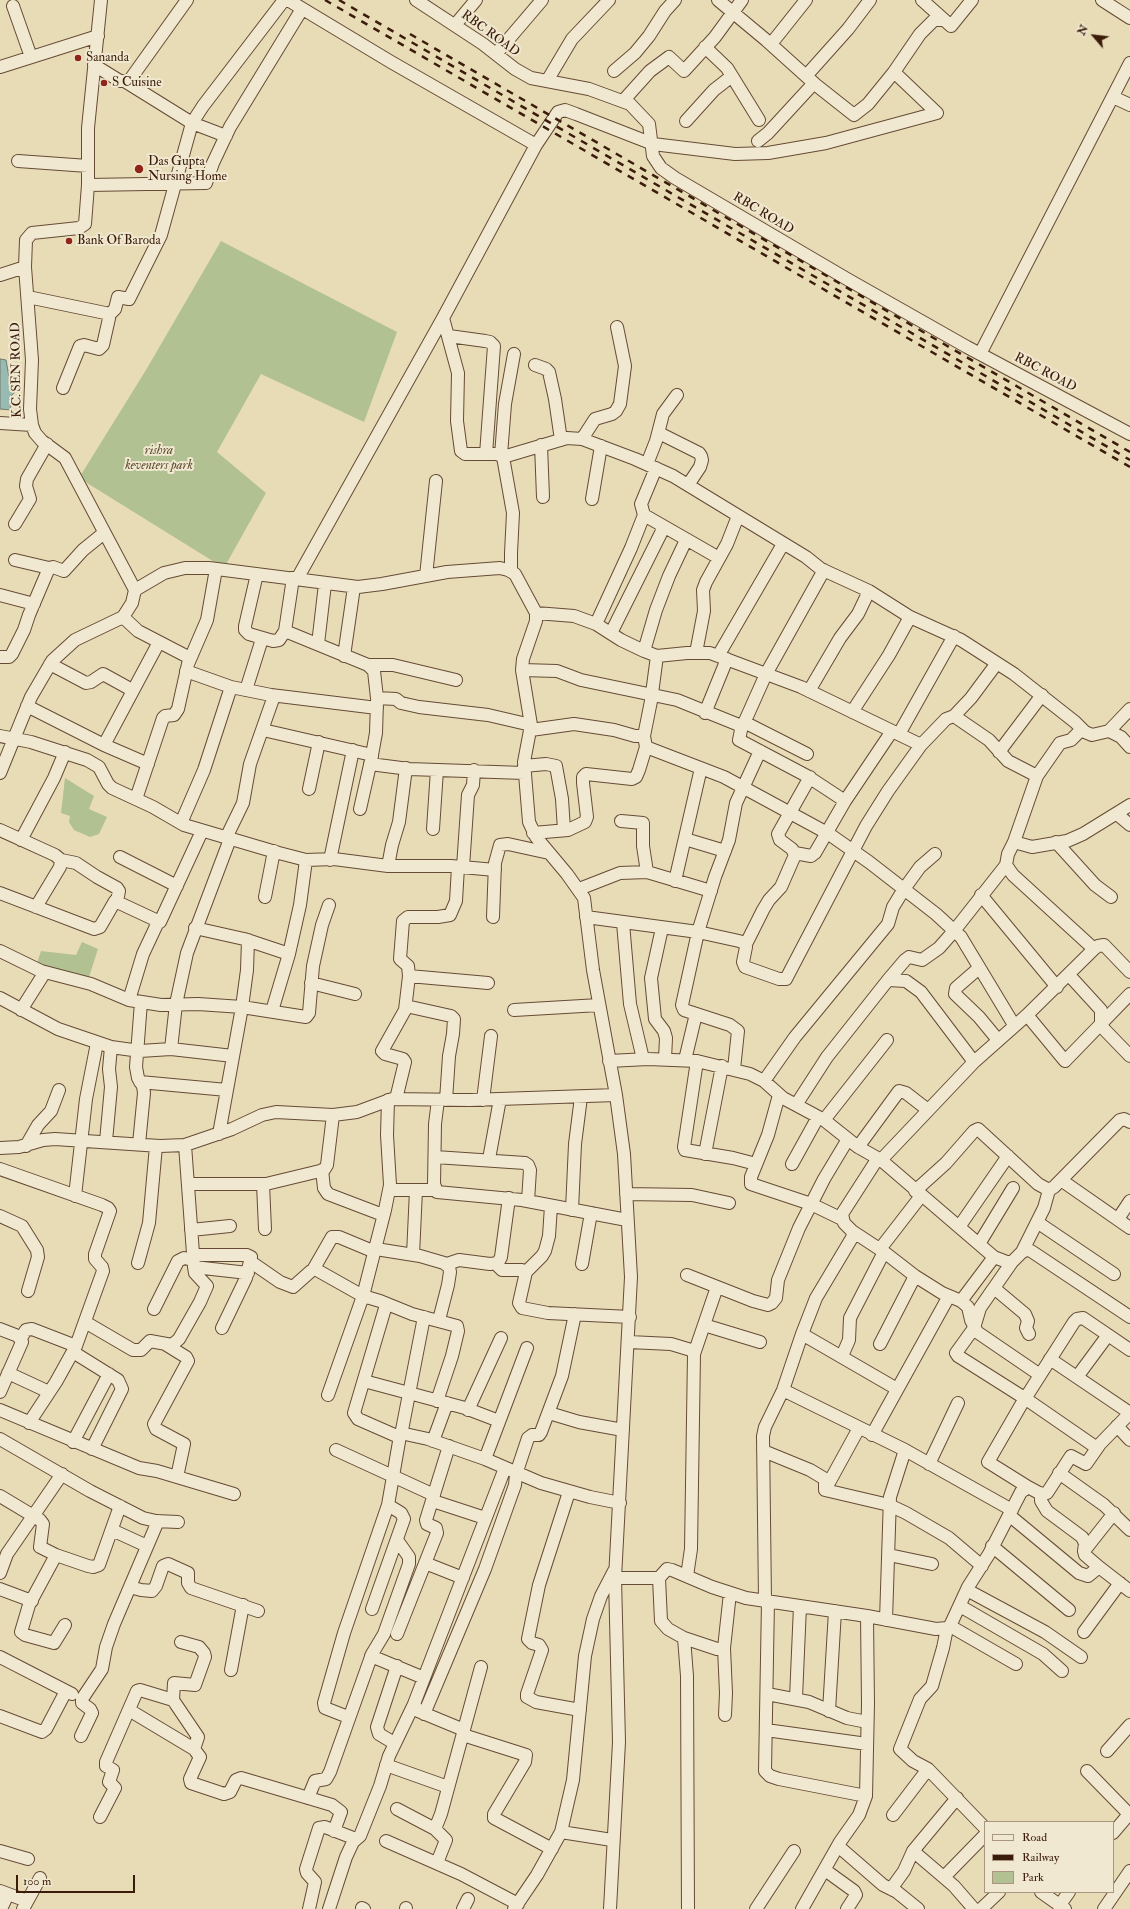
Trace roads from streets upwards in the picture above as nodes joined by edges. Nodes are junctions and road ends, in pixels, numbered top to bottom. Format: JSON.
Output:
{"nodes":[{"id":1,"x":101,"y":0,"type":"edge"},
{"id":2,"x":187,"y":0,"type":"edge"},
{"id":3,"x":284,"y":0,"type":"edge"},
{"id":4,"x":288,"y":0,"type":"edge"},
{"id":5,"x":416,"y":0,"type":"edge"},
{"id":6,"x":476,"y":0,"type":"edge"},
{"id":7,"x":542,"y":0,"type":"edge"},
{"id":8,"x":609,"y":0,"type":"edge"},
{"id":9,"x":675,"y":0,"type":"edge"},
{"id":10,"x":718,"y":0,"type":"edge"},
{"id":11,"x":742,"y":0,"type":"edge"},
{"id":12,"x":806,"y":0,"type":"edge"},
{"id":13,"x":870,"y":0,"type":"edge"},
{"id":14,"x":922,"y":0,"type":"edge"},
{"id":15,"x":972,"y":0,"type":"edge"},
{"id":16,"x":1102,"y":0,"type":"edge"},
{"id":17,"x":13,"y":6,"type":"dead end"},
{"id":18,"x":302,"y":9,"type":"junction"},
{"id":19,"x":733,"y":12,"type":"junction"},
{"id":20,"x":1130,"y":18,"type":"edge"},
{"id":21,"x":944,"y":20,"type":"junction"},
{"id":22,"x":455,"y":26,"type":"junction"},
{"id":23,"x":98,"y":36,"type":"junction"},
{"id":24,"x":771,"y":44,"type":"junction"},
{"id":25,"x":705,"y":47,"type":"junction"},
{"id":26,"x":496,"y":54,"type":"junction"},
{"id":27,"x":31,"y":57,"type":"junction"},
{"id":28,"x":1130,"y":63,"type":"edge"},
{"id":29,"x":94,"y":65,"type":"junction"},
{"id":30,"x":0,"y":67,"type":"edge"},
{"id":31,"x":614,"y":72,"type":"dead end"},
{"id":32,"x":894,"y":72,"type":"junction"},
{"id":33,"x":732,"y":76,"type":"junction"},
{"id":34,"x":810,"y":80,"type":"junction"},
{"id":35,"x":547,"y":81,"type":"junction"},
{"id":36,"x":126,"y":82,"type":"junction"},
{"id":37,"x":1113,"y":97,"type":"junction"},
{"id":38,"x":623,"y":102,"type":"junction"},
{"id":39,"x":1130,"y":105,"type":"edge"},
{"id":40,"x":759,"y":120,"type":"dead end"},
{"id":41,"x":686,"y":121,"type":"dead end"},
{"id":42,"x":192,"y":123,"type":"junction"},
{"id":43,"x":226,"y":136,"type":"junction"},
{"id":44,"x":758,"y":141,"type":"dead end"},
{"id":45,"x":653,"y":144,"type":"junction"},
{"id":46,"x":536,"y":145,"type":"junction"},
{"id":47,"x":18,"y":161,"type":"dead end"},
{"id":48,"x":88,"y":166,"type":"junction"},
{"id":49,"x":174,"y":184,"type":"junction"},
{"id":50,"x":88,"y":185,"type":"junction"},
{"id":51,"x":25,"y":267,"type":"junction"},
{"id":52,"x":0,"y":275,"type":"edge"},
{"id":53,"x":28,"y":298,"type":"junction"},
{"id":54,"x":110,"y":314,"type":"junction"},
{"id":55,"x":444,"y":318,"type":"junction"},
{"id":56,"x":617,"y":327,"type":"dead end"},
{"id":57,"x":449,"y":336,"type":"junction"},
{"id":58,"x":514,"y":354,"type":"dead end"},
{"id":59,"x":980,"y":354,"type":"junction"},
{"id":60,"x":535,"y":365,"type":"dead end"},
{"id":61,"x":63,"y":388,"type":"dead end"},
{"id":62,"x":677,"y":395,"type":"dead end"},
{"id":63,"x":0,"y":423,"type":"edge"},
{"id":64,"x":32,"y":425,"type":"junction"},
{"id":65,"x":659,"y":433,"type":"junction"},
{"id":66,"x":1130,"y":434,"type":"edge"},
{"id":67,"x":582,"y":439,"type":"junction"},
{"id":68,"x":561,"y":440,"type":"junction"},
{"id":69,"x":47,"y":444,"type":"junction"},
{"id":70,"x":541,"y":445,"type":"junction"},
{"id":71,"x":601,"y":446,"type":"junction"},
{"id":72,"x":486,"y":454,"type":"junction"},
{"id":73,"x":502,"y":456,"type":"junction"},
{"id":74,"x":651,"y":466,"type":"junction"},
{"id":75,"x":436,"y":481,"type":"dead end"},
{"id":76,"x":688,"y":485,"type":"junction"},
{"id":77,"x":542,"y":497,"type":"dead end"},
{"id":78,"x":592,"y":499,"type":"dead end"},
{"id":79,"x":644,"y":515,"type":"junction"},
{"id":80,"x":738,"y":516,"type":"junction"},
{"id":81,"x":15,"y":524,"type":"dead end"},
{"id":82,"x":664,"y":527,"type":"junction"},
{"id":83,"x":104,"y":533,"type":"junction"},
{"id":84,"x":686,"y":540,"type":"junction"},
{"id":85,"x":783,"y":544,"type":"junction"},
{"id":86,"x":719,"y":558,"type":"junction"},
{"id":87,"x":14,"y":560,"type":"dead end"},
{"id":88,"x":49,"y":568,"type":"junction"},
{"id":89,"x":216,"y":569,"type":"junction"},
{"id":90,"x":824,"y":570,"type":"junction"},
{"id":91,"x":511,"y":571,"type":"junction"},
{"id":92,"x":257,"y":574,"type":"junction"},
{"id":93,"x":426,"y":576,"type":"junction"},
{"id":94,"x":295,"y":578,"type":"junction"},
{"id":95,"x":325,"y":584,"type":"junction"},
{"id":96,"x":354,"y":587,"type":"junction"},
{"id":97,"x":135,"y":590,"type":"junction"},
{"id":98,"x":869,"y":591,"type":"junction"},
{"id":99,"x":0,"y":595,"type":"edge"},
{"id":100,"x":34,"y":604,"type":"junction"},
{"id":101,"x":536,"y":612,"type":"junction"},
{"id":102,"x":123,"y":617,"type":"junction"},
{"id":103,"x":910,"y":617,"type":"junction"},
{"id":104,"x":596,"y":624,"type":"junction"},
{"id":105,"x":285,"y":631,"type":"junction"},
{"id":106,"x":611,"y":633,"type":"junction"},
{"id":107,"x":954,"y":636,"type":"junction"},
{"id":108,"x":262,"y":639,"type":"junction"},
{"id":109,"x":159,"y":642,"type":"junction"},
{"id":110,"x":318,"y":644,"type":"junction"},
{"id":111,"x":644,"y":652,"type":"junction"},
{"id":112,"x":696,"y":653,"type":"junction"},
{"id":113,"x":344,"y":656,"type":"junction"},
{"id":114,"x":657,"y":656,"type":"junction"},
{"id":115,"x":0,"y":657,"type":"edge"},
{"id":116,"x":190,"y":658,"type":"junction"},
{"id":117,"x":722,"y":658,"type":"junction"},
{"id":118,"x":997,"y":663,"type":"junction"},
{"id":119,"x":50,"y":664,"type":"junction"},
{"id":120,"x":368,"y":665,"type":"junction"},
{"id":121,"x":522,"y":670,"type":"junction"},
{"id":122,"x":186,"y":671,"type":"junction"},
{"id":123,"x":766,"y":674,"type":"junction"},
{"id":124,"x":456,"y":680,"type":"dead end"},
{"id":125,"x":231,"y":687,"type":"junction"},
{"id":126,"x":132,"y":690,"type":"junction"},
{"id":127,"x":246,"y":690,"type":"junction"},
{"id":128,"x":809,"y":691,"type":"junction"},
{"id":129,"x":652,"y":694,"type":"junction"},
{"id":130,"x":1042,"y":695,"type":"junction"},
{"id":131,"x":274,"y":696,"type":"junction"},
{"id":132,"x":377,"y":703,"type":"junction"},
{"id":133,"x":27,"y":706,"type":"junction"},
{"id":134,"x":1130,"y":709,"type":"edge"},
{"id":135,"x":852,"y":712,"type":"junction"},
{"id":136,"x":705,"y":713,"type":"junction"},
{"id":137,"x":954,"y":716,"type":"junction"},
{"id":138,"x":742,"y":726,"type":"junction"},
{"id":139,"x":531,"y":727,"type":"junction"},
{"id":140,"x":1082,"y":729,"type":"junction"},
{"id":141,"x":263,"y":730,"type":"junction"},
{"id":142,"x":1109,"y":731,"type":"junction"},
{"id":143,"x":896,"y":732,"type":"junction"},
{"id":144,"x":0,"y":736,"type":"edge"},
{"id":145,"x":15,"y":738,"type":"junction"},
{"id":146,"x":645,"y":741,"type":"junction"},
{"id":147,"x":319,"y":742,"type":"junction"},
{"id":148,"x":104,"y":745,"type":"junction"},
{"id":149,"x":922,"y":745,"type":"junction"},
{"id":150,"x":1130,"y":747,"type":"edge"},
{"id":151,"x":353,"y":750,"type":"junction"},
{"id":152,"x":760,"y":751,"type":"junction"},
{"id":153,"x":65,"y":752,"type":"junction"},
{"id":154,"x":999,"y":752,"type":"junction"},
{"id":155,"x":807,"y":754,"type":"dead end"},
{"id":156,"x":371,"y":759,"type":"junction"},
{"id":157,"x":148,"y":764,"type":"junction"},
{"id":158,"x":406,"y":768,"type":"junction"},
{"id":159,"x":701,"y":768,"type":"junction"},
{"id":160,"x":437,"y":770,"type":"junction"},
{"id":161,"x":474,"y":770,"type":"junction"},
{"id":162,"x":524,"y":770,"type":"junction"},
{"id":163,"x":0,"y":773,"type":"edge"},
{"id":164,"x":1037,"y":776,"type":"junction"},
{"id":165,"x":810,"y":778,"type":"junction"},
{"id":166,"x":744,"y":787,"type":"junction"},
{"id":167,"x":309,"y":789,"type":"dead end"},
{"id":168,"x":136,"y":799,"type":"junction"},
{"id":169,"x":845,"y":801,"type":"junction"},
{"id":170,"x":1130,"y":805,"type":"edge"},
{"id":171,"x":360,"y":809,"type":"dead end"},
{"id":172,"x":789,"y":812,"type":"junction"},
{"id":173,"x":1117,"y":814,"type":"junction"},
{"id":174,"x":621,"y":821,"type":"dead end"},
{"id":175,"x":181,"y":823,"type":"junction"},
{"id":176,"x":1130,"y":825,"type":"edge"},
{"id":177,"x":433,"y":829,"type":"dead end"},
{"id":178,"x":0,"y":830,"type":"edge"},
{"id":179,"x":564,"y":830,"type":"junction"},
{"id":180,"x":202,"y":831,"type":"junction"},
{"id":181,"x":826,"y":832,"type":"junction"},
{"id":182,"x":533,"y":833,"type":"junction"},
{"id":183,"x":228,"y":838,"type":"junction"},
{"id":184,"x":21,"y":840,"type":"junction"},
{"id":185,"x":685,"y":840,"type":"junction"},
{"id":186,"x":1014,"y":842,"type":"junction"},
{"id":187,"x":1056,"y":842,"type":"junction"},
{"id":188,"x":274,"y":851,"type":"junction"},
{"id":189,"x":725,"y":851,"type":"junction"},
{"id":190,"x":853,"y":851,"type":"junction"},
{"id":191,"x":549,"y":853,"type":"junction"},
{"id":192,"x":795,"y":853,"type":"junction"},
{"id":193,"x":935,"y":854,"type":"dead end"},
{"id":194,"x":120,"y":857,"type":"dead end"},
{"id":195,"x":61,"y":860,"type":"junction"},
{"id":196,"x":306,"y":860,"type":"junction"},
{"id":197,"x":330,"y":860,"type":"junction"},
{"id":198,"x":1006,"y":865,"type":"junction"},
{"id":199,"x":388,"y":866,"type":"junction"},
{"id":200,"x":461,"y":867,"type":"junction"},
{"id":201,"x":495,"y":870,"type":"junction"},
{"id":202,"x":647,"y":872,"type":"junction"},
{"id":203,"x":675,"y":881,"type":"junction"},
{"id":204,"x":177,"y":886,"type":"junction"},
{"id":205,"x":579,"y":889,"type":"junction"},
{"id":206,"x":904,"y":889,"type":"junction"},
{"id":207,"x":711,"y":891,"type":"junction"},
{"id":208,"x":0,"y":893,"type":"edge"},
{"id":209,"x":981,"y":895,"type":"junction"},
{"id":210,"x":265,"y":897,"type":"dead end"},
{"id":211,"x":1111,"y":897,"type":"dead end"},
{"id":212,"x":117,"y":901,"type":"junction"},
{"id":213,"x":329,"y":905,"type":"dead end"},
{"id":214,"x":36,"y":907,"type":"junction"},
{"id":215,"x":493,"y":917,"type":"dead end"},
{"id":216,"x":586,"y":917,"type":"junction"},
{"id":217,"x":158,"y":922,"type":"junction"},
{"id":218,"x":623,"y":923,"type":"junction"},
{"id":219,"x":195,"y":928,"type":"junction"},
{"id":220,"x":662,"y":928,"type":"junction"},
{"id":221,"x":954,"y":931,"type":"junction"},
{"id":222,"x":698,"y":932,"type":"junction"},
{"id":223,"x":248,"y":940,"type":"junction"},
{"id":224,"x":746,"y":944,"type":"junction"},
{"id":225,"x":1094,"y":949,"type":"junction"},
{"id":226,"x":0,"y":951,"type":"edge"},
{"id":227,"x":289,"y":954,"type":"junction"},
{"id":228,"x":1128,"y":967,"type":"edge"},
{"id":229,"x":979,"y":968,"type":"junction"},
{"id":230,"x":45,"y":972,"type":"junction"},
{"id":231,"x":1069,"y":975,"type":"junction"},
{"id":232,"x":409,"y":976,"type":"junction"},
{"id":233,"x":888,"y":980,"type":"junction"},
{"id":234,"x":310,"y":983,"type":"junction"},
{"id":235,"x":488,"y":983,"type":"dead end"},
{"id":236,"x":1057,"y":987,"type":"junction"},
{"id":237,"x":355,"y":994,"type":"dead end"},
{"id":238,"x":1130,"y":994,"type":"edge"},
{"id":239,"x":0,"y":998,"type":"edge"},
{"id":240,"x":135,"y":1001,"type":"junction"},
{"id":241,"x":176,"y":1004,"type":"junction"},
{"id":242,"x":599,"y":1005,"type":"junction"},
{"id":243,"x":406,"y":1006,"type":"junction"},
{"id":244,"x":242,"y":1007,"type":"junction"},
{"id":245,"x":21,"y":1010,"type":"junction"},
{"id":246,"x":272,"y":1010,"type":"junction"},
{"id":247,"x":514,"y":1010,"type":"dead end"},
{"id":248,"x":696,"y":1014,"type":"junction"},
{"id":249,"x":1027,"y":1015,"type":"junction"},
{"id":250,"x":1014,"y":1025,"type":"junction"},
{"id":251,"x":1101,"y":1026,"type":"junction"},
{"id":252,"x":491,"y":1036,"type":"dead end"},
{"id":253,"x":887,"y":1040,"type":"dead end"},
{"id":254,"x":998,"y":1040,"type":"junction"},
{"id":255,"x":97,"y":1043,"type":"junction"},
{"id":256,"x":111,"y":1047,"type":"junction"},
{"id":257,"x":171,"y":1049,"type":"junction"},
{"id":258,"x":136,"y":1051,"type":"junction"},
{"id":259,"x":233,"y":1056,"type":"junction"},
{"id":260,"x":1130,"y":1056,"type":"edge"},
{"id":261,"x":665,"y":1059,"type":"junction"},
{"id":262,"x":643,"y":1060,"type":"junction"},
{"id":263,"x":609,"y":1061,"type":"junction"},
{"id":264,"x":691,"y":1061,"type":"junction"},
{"id":265,"x":974,"y":1062,"type":"junction"},
{"id":266,"x":722,"y":1066,"type":"junction"},
{"id":267,"x":734,"y":1069,"type":"junction"},
{"id":268,"x":764,"y":1081,"type":"junction"},
{"id":269,"x":140,"y":1082,"type":"junction"},
{"id":270,"x":59,"y":1090,"type":"dead end"},
{"id":271,"x":227,"y":1090,"type":"junction"},
{"id":272,"x":779,"y":1094,"type":"junction"},
{"id":273,"x":616,"y":1095,"type":"junction"},
{"id":274,"x":581,"y":1097,"type":"junction"},
{"id":275,"x":392,"y":1099,"type":"junction"},
{"id":276,"x":500,"y":1099,"type":"junction"},
{"id":277,"x":442,"y":1100,"type":"junction"},
{"id":278,"x":483,"y":1100,"type":"junction"},
{"id":279,"x":796,"y":1105,"type":"junction"},
{"id":280,"x":928,"y":1110,"type":"junction"},
{"id":281,"x":333,"y":1115,"type":"junction"},
{"id":282,"x":821,"y":1118,"type":"junction"},
{"id":283,"x":1130,"y":1122,"type":"edge"},
{"id":284,"x":219,"y":1134,"type":"junction"},
{"id":285,"x":82,"y":1140,"type":"junction"},
{"id":286,"x":106,"y":1141,"type":"junction"},
{"id":287,"x":853,"y":1143,"type":"junction"},
{"id":288,"x":139,"y":1144,"type":"junction"},
{"id":289,"x":185,"y":1145,"type":"junction"},
{"id":290,"x":26,"y":1146,"type":"junction"},
{"id":291,"x":156,"y":1146,"type":"junction"},
{"id":292,"x":0,"y":1148,"type":"edge"},
{"id":293,"x":705,"y":1154,"type":"junction"},
{"id":294,"x":1008,"y":1156,"type":"junction"},
{"id":295,"x":435,"y":1157,"type":"junction"},
{"id":296,"x":489,"y":1159,"type":"junction"},
{"id":297,"x":880,"y":1159,"type":"junction"},
{"id":298,"x":756,"y":1164,"type":"junction"},
{"id":299,"x":792,"y":1164,"type":"dead end"},
{"id":300,"x":0,"y":1169,"type":"edge"},
{"id":301,"x":322,"y":1170,"type":"junction"},
{"id":302,"x":1061,"y":1180,"type":"junction"},
{"id":303,"x":188,"y":1184,"type":"junction"},
{"id":304,"x":263,"y":1184,"type":"junction"},
{"id":305,"x":1013,"y":1188,"type":"dead end"},
{"id":306,"x":389,"y":1190,"type":"junction"},
{"id":307,"x":416,"y":1190,"type":"junction"},
{"id":308,"x":435,"y":1190,"type":"junction"},
{"id":309,"x":1049,"y":1190,"type":"junction"},
{"id":310,"x":626,"y":1194,"type":"junction"},
{"id":311,"x":918,"y":1194,"type":"junction"},
{"id":312,"x":75,"y":1196,"type":"junction"},
{"id":313,"x":509,"y":1198,"type":"junction"},
{"id":314,"x":528,"y":1201,"type":"junction"},
{"id":315,"x":1130,"y":1201,"type":"edge"},
{"id":316,"x":728,"y":1203,"type":"dead end"},
{"id":317,"x":811,"y":1204,"type":"junction"},
{"id":318,"x":552,"y":1206,"type":"junction"},
{"id":319,"x":572,"y":1210,"type":"junction"},
{"id":320,"x":591,"y":1213,"type":"junction"},
{"id":321,"x":383,"y":1215,"type":"junction"},
{"id":322,"x":0,"y":1216,"type":"edge"},
{"id":323,"x":842,"y":1219,"type":"junction"},
{"id":324,"x":1118,"y":1219,"type":"junction"},
{"id":325,"x":627,"y":1220,"type":"junction"},
{"id":326,"x":1037,"y":1222,"type":"junction"},
{"id":327,"x":230,"y":1226,"type":"dead end"},
{"id":328,"x":959,"y":1227,"type":"junction"},
{"id":329,"x":1130,"y":1228,"type":"edge"},
{"id":330,"x":265,"y":1229,"type":"dead end"},
{"id":331,"x":191,"y":1230,"type":"junction"},
{"id":332,"x":852,"y":1231,"type":"junction"},
{"id":333,"x":979,"y":1244,"type":"junction"},
{"id":334,"x":375,"y":1250,"type":"junction"},
{"id":335,"x":882,"y":1251,"type":"junction"},
{"id":336,"x":1022,"y":1252,"type":"junction"},
{"id":337,"x":413,"y":1255,"type":"junction"},
{"id":338,"x":994,"y":1257,"type":"junction"},
{"id":339,"x":193,"y":1261,"type":"junction"},
{"id":340,"x":1012,"y":1262,"type":"junction"},
{"id":341,"x":138,"y":1263,"type":"dead end"},
{"id":342,"x":447,"y":1264,"type":"junction"},
{"id":343,"x":496,"y":1264,"type":"junction"},
{"id":344,"x":582,"y":1264,"type":"dead end"},
{"id":345,"x":250,"y":1268,"type":"junction"},
{"id":346,"x":313,"y":1270,"type":"junction"},
{"id":347,"x":526,"y":1272,"type":"junction"},
{"id":348,"x":1114,"y":1274,"type":"dead end"},
{"id":349,"x":687,"y":1275,"type":"dead end"},
{"id":350,"x":914,"y":1276,"type":"junction"},
{"id":351,"x":717,"y":1287,"type":"junction"},
{"id":352,"x":994,"y":1288,"type":"junction"},
{"id":353,"x":28,"y":1291,"type":"dead end"},
{"id":354,"x":363,"y":1296,"type":"junction"},
{"id":355,"x":949,"y":1296,"type":"junction"},
{"id":356,"x":961,"y":1301,"type":"junction"},
{"id":357,"x":386,"y":1305,"type":"junction"},
{"id":358,"x":154,"y":1309,"type":"dead end"},
{"id":359,"x":575,"y":1314,"type":"junction"},
{"id":360,"x":424,"y":1317,"type":"junction"},
{"id":361,"x":1130,"y":1317,"type":"edge"},
{"id":362,"x":630,"y":1318,"type":"junction"},
{"id":363,"x":438,"y":1320,"type":"junction"},
{"id":364,"x":85,"y":1322,"type":"junction"},
{"id":365,"x":704,"y":1325,"type":"junction"},
{"id":366,"x":222,"y":1328,"type":"dead end"},
{"id":367,"x":974,"y":1328,"type":"junction"},
{"id":368,"x":0,"y":1329,"type":"edge"},
{"id":369,"x":802,"y":1334,"type":"junction"},
{"id":370,"x":1029,"y":1334,"type":"dead end"},
{"id":371,"x":1108,"y":1335,"type":"junction"},
{"id":372,"x":21,"y":1338,"type":"junction"},
{"id":373,"x":501,"y":1338,"type":"dead end"},
{"id":374,"x":629,"y":1342,"type":"junction"},
{"id":375,"x":760,"y":1342,"type":"dead end"},
{"id":376,"x":165,"y":1344,"type":"junction"},
{"id":377,"x":880,"y":1344,"type":"dead end"},
{"id":378,"x":527,"y":1348,"type":"dead end"},
{"id":379,"x":75,"y":1349,"type":"junction"},
{"id":380,"x":1130,"y":1350,"type":"edge"},
{"id":381,"x":694,"y":1354,"type":"junction"},
{"id":382,"x":842,"y":1356,"type":"junction"},
{"id":383,"x":1050,"y":1359,"type":"junction"},
{"id":384,"x":8,"y":1373,"type":"junction"},
{"id":385,"x":109,"y":1374,"type":"junction"},
{"id":386,"x":1040,"y":1375,"type":"junction"},
{"id":387,"x":1077,"y":1377,"type":"junction"},
{"id":388,"x":364,"y":1381,"type":"junction"},
{"id":389,"x":897,"y":1388,"type":"junction"},
{"id":390,"x":783,"y":1390,"type":"junction"},
{"id":391,"x":0,"y":1392,"type":"edge"},
{"id":392,"x":49,"y":1392,"type":"junction"},
{"id":393,"x":408,"y":1394,"type":"junction"},
{"id":394,"x":328,"y":1395,"type":"dead end"},
{"id":395,"x":1026,"y":1399,"type":"junction"},
{"id":396,"x":442,"y":1402,"type":"junction"},
{"id":397,"x":958,"y":1403,"type":"dead end"},
{"id":398,"x":0,"y":1410,"type":"edge"},
{"id":399,"x":468,"y":1410,"type":"junction"},
{"id":400,"x":549,"y":1413,"type":"junction"},
{"id":401,"x":1130,"y":1413,"type":"edge"},
{"id":402,"x":499,"y":1421,"type":"junction"},
{"id":403,"x":29,"y":1423,"type":"junction"},
{"id":404,"x":1117,"y":1426,"type":"junction"},
{"id":405,"x":859,"y":1428,"type":"junction"},
{"id":406,"x":624,"y":1430,"type":"junction"},
{"id":407,"x":872,"y":1435,"type":"junction"},
{"id":408,"x":400,"y":1436,"type":"junction"},
{"id":409,"x":0,"y":1439,"type":"edge"},
{"id":410,"x":1130,"y":1440,"type":"edge"},
{"id":411,"x":433,"y":1441,"type":"junction"},
{"id":412,"x":73,"y":1442,"type":"junction"},
{"id":413,"x":449,"y":1446,"type":"junction"},
{"id":414,"x":1097,"y":1448,"type":"junction"},
{"id":415,"x":92,"y":1449,"type":"junction"},
{"id":416,"x":764,"y":1449,"type":"junction"},
{"id":417,"x":336,"y":1450,"type":"dead end"},
{"id":418,"x":905,"y":1450,"type":"junction"},
{"id":419,"x":485,"y":1459,"type":"junction"},
{"id":420,"x":929,"y":1464,"type":"junction"},
{"id":421,"x":504,"y":1468,"type":"junction"},
{"id":422,"x":1059,"y":1473,"type":"junction"},
{"id":423,"x":62,"y":1474,"type":"junction"},
{"id":424,"x":516,"y":1474,"type":"junction"},
{"id":425,"x":393,"y":1475,"type":"junction"},
{"id":426,"x":177,"y":1477,"type":"junction"},
{"id":427,"x":1028,"y":1487,"type":"junction"},
{"id":428,"x":826,"y":1490,"type":"junction"},
{"id":429,"x":568,"y":1492,"type":"junction"},
{"id":430,"x":234,"y":1494,"type":"dead end"},
{"id":431,"x":1041,"y":1494,"type":"junction"},
{"id":432,"x":0,"y":1496,"type":"edge"},
{"id":433,"x":434,"y":1498,"type":"junction"},
{"id":434,"x":620,"y":1503,"type":"junction"},
{"id":435,"x":388,"y":1505,"type":"junction"},
{"id":436,"x":889,"y":1505,"type":"junction"},
{"id":437,"x":120,"y":1506,"type":"junction"},
{"id":438,"x":1010,"y":1512,"type":"junction"},
{"id":439,"x":1114,"y":1513,"type":"junction"},
{"id":440,"x":34,"y":1516,"type":"junction"},
{"id":441,"x":485,"y":1518,"type":"junction"},
{"id":442,"x":158,"y":1521,"type":"junction"},
{"id":443,"x":178,"y":1522,"type":"dead end"},
{"id":444,"x":112,"y":1530,"type":"junction"},
{"id":445,"x":1130,"y":1530,"type":"edge"},
{"id":446,"x":397,"y":1540,"type":"junction"},
{"id":447,"x":147,"y":1546,"type":"junction"},
{"id":448,"x":992,"y":1546,"type":"junction"},
{"id":449,"x":1084,"y":1550,"type":"junction"},
{"id":450,"x":56,"y":1555,"type":"junction"},
{"id":451,"x":889,"y":1555,"type":"junction"},
{"id":452,"x":425,"y":1563,"type":"junction"},
{"id":453,"x":932,"y":1564,"type":"dead end"},
{"id":454,"x":982,"y":1566,"type":"junction"},
{"id":455,"x":1099,"y":1567,"type":"junction"},
{"id":456,"x":0,"y":1573,"type":"edge"},
{"id":457,"x":616,"y":1573,"type":"junction"},
{"id":458,"x":687,"y":1576,"type":"junction"},
{"id":459,"x":463,"y":1578,"type":"junction"},
{"id":460,"x":658,"y":1578,"type":"junction"},
{"id":461,"x":1120,"y":1582,"type":"junction"},
{"id":462,"x":130,"y":1587,"type":"junction"},
{"id":463,"x":0,"y":1588,"type":"edge"},
{"id":464,"x":967,"y":1590,"type":"junction"},
{"id":465,"x":1130,"y":1591,"type":"edge"},
{"id":466,"x":730,"y":1593,"type":"junction"},
{"id":467,"x":32,"y":1601,"type":"junction"},
{"id":468,"x":767,"y":1601,"type":"junction"},
{"id":469,"x":242,"y":1606,"type":"junction"},
{"id":470,"x":800,"y":1606,"type":"junction"},
{"id":471,"x":960,"y":1606,"type":"junction"},
{"id":472,"x":372,"y":1609,"type":"dead end"},
{"id":473,"x":258,"y":1610,"type":"dead end"},
{"id":474,"x":1069,"y":1610,"type":"dead end"},
{"id":475,"x":835,"y":1612,"type":"junction"},
{"id":476,"x":867,"y":1616,"type":"junction"},
{"id":477,"x":886,"y":1620,"type":"junction"},
{"id":478,"x":65,"y":1625,"type":"dead end"},
{"id":479,"x":949,"y":1627,"type":"junction"},
{"id":480,"x":1084,"y":1632,"type":"dead end"},
{"id":481,"x":397,"y":1634,"type":"dead end"},
{"id":482,"x":684,"y":1638,"type":"junction"},
{"id":483,"x":181,"y":1642,"type":"dead end"},
{"id":484,"x":724,"y":1648,"type":"junction"},
{"id":485,"x":371,"y":1656,"type":"junction"},
{"id":486,"x":0,"y":1657,"type":"edge"},
{"id":487,"x":1081,"y":1657,"type":"dead end"},
{"id":488,"x":1016,"y":1664,"type":"dead end"},
{"id":489,"x":397,"y":1666,"type":"junction"},
{"id":490,"x":481,"y":1667,"type":"dead end"},
{"id":491,"x":231,"y":1670,"type":"dead end"},
{"id":492,"x":1062,"y":1671,"type":"dead end"},
{"id":493,"x":424,"y":1678,"type":"junction"},
{"id":494,"x":66,"y":1691,"type":"junction"},
{"id":495,"x":767,"y":1694,"type":"junction"},
{"id":496,"x":796,"y":1698,"type":"junction"},
{"id":497,"x":82,"y":1699,"type":"junction"},
{"id":498,"x":173,"y":1700,"type":"junction"},
{"id":499,"x":414,"y":1704,"type":"junction"},
{"id":500,"x":129,"y":1710,"type":"junction"},
{"id":501,"x":580,"y":1710,"type":"junction"},
{"id":502,"x":829,"y":1711,"type":"junction"},
{"id":503,"x":424,"y":1714,"type":"junction"},
{"id":504,"x":0,"y":1716,"type":"edge"},
{"id":505,"x":725,"y":1716,"type":"dead end"},
{"id":506,"x":348,"y":1717,"type":"junction"},
{"id":507,"x":867,"y":1722,"type":"junction"},
{"id":508,"x":1130,"y":1725,"type":"edge"},
{"id":509,"x":766,"y":1730,"type":"junction"},
{"id":510,"x":463,"y":1733,"type":"junction"},
{"id":511,"x":81,"y":1736,"type":"dead end"},
{"id":512,"x":394,"y":1743,"type":"junction"},
{"id":513,"x":867,"y":1744,"type":"junction"},
{"id":514,"x":194,"y":1749,"type":"junction"},
{"id":515,"x":1107,"y":1751,"type":"dead end"},
{"id":516,"x":386,"y":1765,"type":"junction"},
{"id":517,"x":928,"y":1769,"type":"junction"},
{"id":518,"x":1087,"y":1771,"type":"dead end"},
{"id":519,"x":448,"y":1787,"type":"junction"},
{"id":520,"x":866,"y":1796,"type":"junction"},
{"id":521,"x":308,"y":1798,"type":"junction"},
{"id":522,"x":957,"y":1798,"type":"junction"},
{"id":523,"x":396,"y":1809,"type":"dead end"},
{"id":524,"x":893,"y":1815,"type":"dead end"},
{"id":525,"x":1129,"y":1815,"type":"edge"},
{"id":526,"x":100,"y":1817,"type":"dead end"},
{"id":527,"x":984,"y":1827,"type":"edge"},
{"id":528,"x":435,"y":1829,"type":"junction"},
{"id":529,"x":334,"y":1831,"type":"junction"},
{"id":530,"x":561,"y":1832,"type":"junction"},
{"id":531,"x":1114,"y":1832,"type":"edge"},
{"id":532,"x":984,"y":1836,"type":"edge"},
{"id":533,"x":356,"y":1840,"type":"junction"},
{"id":534,"x":612,"y":1840,"type":"junction"},
{"id":535,"x":386,"y":1841,"type":"dead end"},
{"id":536,"x":838,"y":1846,"type":"junction"},
{"id":537,"x":552,"y":1849,"type":"junction"},
{"id":538,"x":0,"y":1850,"type":"edge"},
{"id":539,"x":794,"y":1851,"type":"dead end"},
{"id":540,"x":913,"y":1851,"type":"junction"},
{"id":541,"x":28,"y":1859,"type":"dead end"},
{"id":542,"x":437,"y":1863,"type":"junction"},
{"id":543,"x":825,"y":1870,"type":"junction"},
{"id":544,"x":1130,"y":1871,"type":"edge"},
{"id":545,"x":944,"y":1877,"type":"junction"},
{"id":546,"x":40,"y":1878,"type":"dead end"},
{"id":547,"x":891,"y":1889,"type":"junction"},
{"id":548,"x":4,"y":1893,"type":"edge"},
{"id":549,"x":998,"y":1893,"type":"edge"},
{"id":550,"x":1042,"y":1893,"type":"edge"},
{"id":551,"x":1069,"y":1893,"type":"edge"},
{"id":552,"x":610,"y":1904,"type":"edge"},
{"id":553,"x":25,"y":1905,"type":"edge"},
{"id":554,"x":516,"y":1906,"type":"edge"},
{"id":555,"x":807,"y":1907,"type":"edge"},
{"id":556,"x":1062,"y":1908,"type":"edge"},
{"id":557,"x":1,"y":1909,"type":"edge"},
{"id":558,"x":310,"y":1909,"type":"edge"},
{"id":559,"x":329,"y":1909,"type":"edge"},
{"id":560,"x":603,"y":1909,"type":"edge"},
{"id":561,"x":688,"y":1909,"type":"edge"},
{"id":562,"x":756,"y":1909,"type":"edge"},
{"id":563,"x":847,"y":1909,"type":"edge"},
{"id":564,"x":918,"y":1909,"type":"edge"},
{"id":565,"x":974,"y":1909,"type":"edge"},
{"id":566,"x":981,"y":1909,"type":"edge"},
{"id":567,"x":1104,"y":1909,"type":"edge"}],
"edges":[{"from":1,"to":23,"type":"street","name":"K.C. SEN ROAD"},
{"from":2,"to":36,"type":"street"},
{"from":3,"to":42,"type":"street"},
{"from":4,"to":18,"type":"street"},
{"from":5,"to":22,"type":"street","name":"RBC ROAD"},
{"from":6,"to":22,"type":"street"},
{"from":7,"to":26,"type":"street"},
{"from":8,"to":35,"type":"street"},
{"from":9,"to":31,"type":"street"},
{"from":10,"to":19,"type":"street"},
{"from":11,"to":19,"type":"street"},
{"from":12,"to":24,"type":"street"},
{"from":13,"to":34,"type":"street"},
{"from":14,"to":21,"type":"street"},
{"from":15,"to":21,"type":"street"},
{"from":16,"to":20,"type":"street"},
{"from":17,"to":27,"type":"street"},
{"from":18,"to":43,"type":"street"},
{"from":18,"to":46,"type":"street"},
{"from":19,"to":24,"type":"street"},
{"from":19,"to":25,"type":"street"},
{"from":21,"to":32,"type":"street"},
{"from":22,"to":26,"type":"street","name":"RBC ROAD"},
{"from":23,"to":27,"type":"street"},
{"from":23,"to":29,"type":"street","name":"K.C. SEN ROAD"},
{"from":24,"to":34,"type":"street"},
{"from":25,"to":33,"type":"street"},
{"from":25,"to":38,"type":"street"},
{"from":26,"to":35,"type":"street","name":"RBC ROAD"},
{"from":27,"to":30,"type":"street"},
{"from":28,"to":37,"type":"street"},
{"from":29,"to":36,"type":"street"},
{"from":29,"to":48,"type":"street","name":"K.C. SEN ROAD"},
{"from":32,"to":34,"type":"street"},
{"from":32,"to":45,"type":"street"},
{"from":33,"to":40,"type":"street"},
{"from":33,"to":41,"type":"street"},
{"from":34,"to":44,"type":"street"},
{"from":35,"to":38,"type":"street","name":"RBC ROAD"},
{"from":36,"to":42,"type":"street"},
{"from":37,"to":39,"type":"street"},
{"from":37,"to":59,"type":"street"},
{"from":38,"to":45,"type":"street","name":"RBC ROAD"},
{"from":42,"to":43,"type":"street"},
{"from":42,"to":49,"type":"street"},
{"from":43,"to":49,"type":"street"},
{"from":45,"to":46,"type":"street"},
{"from":45,"to":59,"type":"street","name":"RBC ROAD"},
{"from":46,"to":55,"type":"street"},
{"from":47,"to":48,"type":"street"},
{"from":48,"to":50,"type":"street","name":"K.C. SEN ROAD"},
{"from":49,"to":50,"type":"street"},
{"from":49,"to":54,"type":"street"},
{"from":50,"to":51,"type":"street","name":"K.C. SEN ROAD"},
{"from":51,"to":52,"type":"street"},
{"from":51,"to":53,"type":"street","name":"K.C. SEN ROAD"},
{"from":53,"to":54,"type":"street"},
{"from":53,"to":64,"type":"street","name":"K.C. SEN ROAD"},
{"from":54,"to":61,"type":"street"},
{"from":55,"to":57,"type":"street"},
{"from":55,"to":94,"type":"street"},
{"from":56,"to":67,"type":"street"},
{"from":57,"to":72,"type":"street"},
{"from":57,"to":72,"type":"street"},
{"from":58,"to":73,"type":"street"},
{"from":59,"to":66,"type":"street","name":"RBC ROAD"},
{"from":60,"to":68,"type":"street"},
{"from":62,"to":65,"type":"street"},
{"from":63,"to":64,"type":"street"},
{"from":64,"to":69,"type":"street","name":"K.C. SEN ROAD"},
{"from":65,"to":74,"type":"street"},
{"from":65,"to":76,"type":"street"},
{"from":67,"to":68,"type":"street"},
{"from":67,"to":71,"type":"street"},
{"from":68,"to":70,"type":"street"},
{"from":69,"to":81,"type":"street"},
{"from":69,"to":83,"type":"street","name":"K.C. SEN ROAD"},
{"from":70,"to":73,"type":"street"},
{"from":70,"to":77,"type":"street"},
{"from":71,"to":74,"type":"street"},
{"from":71,"to":78,"type":"street"},
{"from":72,"to":73,"type":"street"},
{"from":73,"to":91,"type":"street"},
{"from":74,"to":76,"type":"street"},
{"from":74,"to":79,"type":"street"},
{"from":75,"to":93,"type":"street"},
{"from":76,"to":80,"type":"street"},
{"from":79,"to":82,"type":"street"},
{"from":79,"to":104,"type":"street"},
{"from":80,"to":85,"type":"street"},
{"from":80,"to":86,"type":"street"},
{"from":82,"to":84,"type":"street"},
{"from":82,"to":106,"type":"street"},
{"from":83,"to":88,"type":"street"},
{"from":83,"to":97,"type":"street","name":"K.C. SEN ROAD"},
{"from":84,"to":86,"type":"street"},
{"from":84,"to":111,"type":"street"},
{"from":85,"to":90,"type":"street"},
{"from":85,"to":117,"type":"street"},
{"from":86,"to":112,"type":"street"},
{"from":87,"to":88,"type":"street"},
{"from":88,"to":100,"type":"street"},
{"from":89,"to":92,"type":"street"},
{"from":89,"to":97,"type":"street"},
{"from":89,"to":116,"type":"street"},
{"from":90,"to":98,"type":"street"},
{"from":90,"to":123,"type":"street"},
{"from":91,"to":93,"type":"street"},
{"from":91,"to":101,"type":"street"},
{"from":92,"to":94,"type":"street"},
{"from":92,"to":108,"type":"street"},
{"from":93,"to":96,"type":"street"},
{"from":94,"to":95,"type":"street"},
{"from":94,"to":105,"type":"street"},
{"from":95,"to":96,"type":"street"},
{"from":95,"to":110,"type":"street"},
{"from":96,"to":113,"type":"street"},
{"from":97,"to":102,"type":"street"},
{"from":98,"to":103,"type":"street"},
{"from":98,"to":128,"type":"street"},
{"from":99,"to":100,"type":"street"},
{"from":100,"to":115,"type":"street"},
{"from":101,"to":104,"type":"street"},
{"from":101,"to":121,"type":"street"},
{"from":102,"to":109,"type":"street"},
{"from":102,"to":119,"type":"street"},
{"from":103,"to":107,"type":"street"},
{"from":103,"to":135,"type":"street"},
{"from":104,"to":106,"type":"street"},
{"from":105,"to":108,"type":"street"},
{"from":105,"to":110,"type":"street"},
{"from":106,"to":111,"type":"street"},
{"from":107,"to":118,"type":"street"},
{"from":107,"to":143,"type":"street"},
{"from":108,"to":127,"type":"street"},
{"from":109,"to":116,"type":"street"},
{"from":109,"to":126,"type":"street"},
{"from":110,"to":113,"type":"street"},
{"from":111,"to":114,"type":"street"},
{"from":112,"to":114,"type":"street"},
{"from":112,"to":117,"type":"street"},
{"from":113,"to":120,"type":"street"},
{"from":114,"to":129,"type":"street"},
{"from":116,"to":122,"type":"street"},
{"from":117,"to":123,"type":"street"},
{"from":117,"to":136,"type":"street"},
{"from":118,"to":130,"type":"street"},
{"from":118,"to":137,"type":"street"},
{"from":119,"to":126,"type":"street"},
{"from":119,"to":133,"type":"street"},
{"from":120,"to":124,"type":"street"},
{"from":120,"to":132,"type":"street"},
{"from":121,"to":129,"type":"street"},
{"from":121,"to":139,"type":"street"},
{"from":122,"to":125,"type":"street"},
{"from":122,"to":157,"type":"street"},
{"from":123,"to":128,"type":"street"},
{"from":123,"to":138,"type":"street"},
{"from":125,"to":127,"type":"street"},
{"from":125,"to":175,"type":"street"},
{"from":126,"to":148,"type":"street"},
{"from":127,"to":131,"type":"street"},
{"from":128,"to":135,"type":"street"},
{"from":129,"to":136,"type":"street"},
{"from":129,"to":146,"type":"street"},
{"from":130,"to":140,"type":"street"},
{"from":130,"to":154,"type":"street"},
{"from":131,"to":132,"type":"street"},
{"from":131,"to":141,"type":"street"},
{"from":132,"to":139,"type":"street"},
{"from":132,"to":156,"type":"street"},
{"from":133,"to":145,"type":"street"},
{"from":133,"to":148,"type":"street"},
{"from":134,"to":142,"type":"street"},
{"from":135,"to":143,"type":"street"},
{"from":136,"to":138,"type":"street"},
{"from":137,"to":149,"type":"street"},
{"from":137,"to":154,"type":"street"},
{"from":138,"to":152,"type":"street"},
{"from":138,"to":155,"type":"street"},
{"from":139,"to":146,"type":"street"},
{"from":139,"to":162,"type":"street"},
{"from":140,"to":142,"type":"street"},
{"from":140,"to":164,"type":"street"},
{"from":141,"to":147,"type":"street"},
{"from":141,"to":183,"type":"street"},
{"from":142,"to":150,"type":"street"},
{"from":143,"to":149,"type":"street"},
{"from":143,"to":169,"type":"street"},
{"from":144,"to":145,"type":"street"},
{"from":145,"to":153,"type":"street"},
{"from":145,"to":163,"type":"street"},
{"from":146,"to":159,"type":"street"},
{"from":146,"to":179,"type":"street"},
{"from":147,"to":151,"type":"street"},
{"from":147,"to":167,"type":"street"},
{"from":148,"to":157,"type":"street"},
{"from":149,"to":190,"type":"street"},
{"from":151,"to":156,"type":"street"},
{"from":151,"to":197,"type":"street"},
{"from":152,"to":165,"type":"street"},
{"from":152,"to":166,"type":"street"},
{"from":153,"to":168,"type":"street"},
{"from":153,"to":184,"type":"street"},
{"from":154,"to":164,"type":"street"},
{"from":156,"to":158,"type":"street"},
{"from":156,"to":171,"type":"street"},
{"from":157,"to":168,"type":"street"},
{"from":158,"to":160,"type":"street"},
{"from":158,"to":199,"type":"street"},
{"from":159,"to":166,"type":"street"},
{"from":159,"to":185,"type":"street"},
{"from":160,"to":161,"type":"street"},
{"from":160,"to":177,"type":"street"},
{"from":161,"to":162,"type":"street"},
{"from":161,"to":200,"type":"street"},
{"from":162,"to":179,"type":"street"},
{"from":162,"to":182,"type":"street"},
{"from":164,"to":186,"type":"street"},
{"from":165,"to":169,"type":"street"},
{"from":165,"to":172,"type":"street"},
{"from":166,"to":172,"type":"street"},
{"from":166,"to":189,"type":"street"},
{"from":168,"to":175,"type":"street"},
{"from":169,"to":181,"type":"street"},
{"from":170,"to":173,"type":"street"},
{"from":172,"to":181,"type":"street"},
{"from":172,"to":192,"type":"street"},
{"from":173,"to":176,"type":"street"},
{"from":173,"to":187,"type":"street"},
{"from":174,"to":202,"type":"street"},
{"from":175,"to":180,"type":"street"},
{"from":178,"to":184,"type":"street"},
{"from":179,"to":182,"type":"street"},
{"from":180,"to":183,"type":"street"},
{"from":180,"to":204,"type":"street"},
{"from":181,"to":190,"type":"street"},
{"from":181,"to":192,"type":"street"},
{"from":182,"to":191,"type":"street"},
{"from":183,"to":188,"type":"street"},
{"from":183,"to":219,"type":"street"},
{"from":184,"to":195,"type":"street"},
{"from":185,"to":189,"type":"street"},
{"from":185,"to":203,"type":"street"},
{"from":186,"to":187,"type":"street"},
{"from":186,"to":198,"type":"street"},
{"from":187,"to":211,"type":"street"},
{"from":188,"to":196,"type":"street"},
{"from":188,"to":210,"type":"street"},
{"from":189,"to":207,"type":"street"},
{"from":190,"to":206,"type":"street"},
{"from":190,"to":224,"type":"street"},
{"from":191,"to":201,"type":"street"},
{"from":191,"to":205,"type":"street"},
{"from":192,"to":224,"type":"street"},
{"from":193,"to":206,"type":"street"},
{"from":194,"to":204,"type":"street"},
{"from":195,"to":212,"type":"street"},
{"from":195,"to":214,"type":"street"},
{"from":196,"to":197,"type":"street"},
{"from":196,"to":227,"type":"street"},
{"from":197,"to":199,"type":"street"},
{"from":198,"to":209,"type":"street"},
{"from":198,"to":225,"type":"street"},
{"from":199,"to":200,"type":"street"},
{"from":200,"to":201,"type":"street"},
{"from":200,"to":232,"type":"street"},
{"from":201,"to":215,"type":"street"},
{"from":202,"to":203,"type":"street"},
{"from":202,"to":205,"type":"street"},
{"from":203,"to":207,"type":"street"},
{"from":204,"to":217,"type":"street"},
{"from":205,"to":216,"type":"street"},
{"from":206,"to":221,"type":"street"},
{"from":206,"to":268,"type":"street"},
{"from":207,"to":222,"type":"street"},
{"from":208,"to":214,"type":"street"},
{"from":209,"to":221,"type":"street"},
{"from":209,"to":236,"type":"street"},
{"from":212,"to":214,"type":"street"},
{"from":212,"to":217,"type":"street"},
{"from":213,"to":234,"type":"street"},
{"from":216,"to":218,"type":"street"},
{"from":216,"to":242,"type":"street"},
{"from":217,"to":240,"type":"street"},
{"from":218,"to":220,"type":"street"},
{"from":218,"to":262,"type":"street"},
{"from":219,"to":223,"type":"street"},
{"from":219,"to":241,"type":"street"},
{"from":220,"to":222,"type":"street"},
{"from":220,"to":261,"type":"street"},
{"from":221,"to":229,"type":"street"},
{"from":221,"to":233,"type":"street"},
{"from":222,"to":224,"type":"street"},
{"from":222,"to":248,"type":"street"},
{"from":223,"to":227,"type":"street"},
{"from":223,"to":244,"type":"street"},
{"from":225,"to":228,"type":"street"},
{"from":225,"to":231,"type":"street"},
{"from":226,"to":230,"type":"street"},
{"from":227,"to":246,"type":"street"},
{"from":229,"to":250,"type":"street"},
{"from":229,"to":254,"type":"street"},
{"from":230,"to":240,"type":"street"},
{"from":230,"to":245,"type":"street"},
{"from":231,"to":236,"type":"street"},
{"from":231,"to":251,"type":"street"},
{"from":232,"to":235,"type":"street"},
{"from":232,"to":243,"type":"street"},
{"from":233,"to":265,"type":"street"},
{"from":233,"to":279,"type":"street"},
{"from":234,"to":237,"type":"street"},
{"from":234,"to":246,"type":"street"},
{"from":236,"to":249,"type":"street"},
{"from":238,"to":251,"type":"street"},
{"from":239,"to":245,"type":"street"},
{"from":240,"to":241,"type":"street"},
{"from":240,"to":258,"type":"street"},
{"from":241,"to":244,"type":"street"},
{"from":241,"to":257,"type":"street"},
{"from":242,"to":247,"type":"street"},
{"from":242,"to":263,"type":"street"},
{"from":243,"to":275,"type":"street"},
{"from":243,"to":277,"type":"street"},
{"from":244,"to":246,"type":"street"},
{"from":244,"to":259,"type":"street"},
{"from":245,"to":255,"type":"street"},
{"from":248,"to":264,"type":"street"},
{"from":248,"to":267,"type":"street"},
{"from":249,"to":250,"type":"street"},
{"from":249,"to":251,"type":"street"},
{"from":250,"to":254,"type":"street"},
{"from":251,"to":260,"type":"street"},
{"from":252,"to":278,"type":"street"},
{"from":253,"to":282,"type":"street"},
{"from":254,"to":265,"type":"street"},
{"from":255,"to":256,"type":"street"},
{"from":255,"to":285,"type":"street"},
{"from":256,"to":258,"type":"street"},
{"from":256,"to":286,"type":"street"},
{"from":257,"to":258,"type":"street"},
{"from":257,"to":259,"type":"street"},
{"from":258,"to":269,"type":"street"},
{"from":259,"to":271,"type":"street"},
{"from":261,"to":262,"type":"street"},
{"from":261,"to":264,"type":"street"},
{"from":262,"to":263,"type":"street"},
{"from":263,"to":273,"type":"street"},
{"from":264,"to":266,"type":"street"},
{"from":264,"to":293,"type":"street"},
{"from":265,"to":280,"type":"street"},
{"from":266,"to":267,"type":"street"},
{"from":266,"to":293,"type":"street"},
{"from":267,"to":268,"type":"street"},
{"from":268,"to":272,"type":"street"},
{"from":269,"to":271,"type":"street"},
{"from":269,"to":288,"type":"street"},
{"from":270,"to":290,"type":"street"},
{"from":271,"to":284,"type":"street"},
{"from":272,"to":279,"type":"street"},
{"from":272,"to":298,"type":"street"},
{"from":273,"to":274,"type":"street"},
{"from":273,"to":310,"type":"street"},
{"from":274,"to":276,"type":"street"},
{"from":274,"to":319,"type":"street"},
{"from":275,"to":277,"type":"street"},
{"from":275,"to":281,"type":"street"},
{"from":275,"to":306,"type":"street"},
{"from":276,"to":278,"type":"street"},
{"from":276,"to":296,"type":"street"},
{"from":277,"to":278,"type":"street"},
{"from":277,"to":295,"type":"street"},
{"from":279,"to":282,"type":"street"},
{"from":280,"to":287,"type":"street"},
{"from":280,"to":297,"type":"street"},
{"from":281,"to":284,"type":"street"},
{"from":281,"to":301,"type":"street"},
{"from":282,"to":287,"type":"street"},
{"from":282,"to":299,"type":"street"},
{"from":283,"to":302,"type":"street"},
{"from":284,"to":289,"type":"street"},
{"from":285,"to":286,"type":"street"},
{"from":285,"to":290,"type":"street"},
{"from":285,"to":312,"type":"street"},
{"from":286,"to":288,"type":"street"},
{"from":287,"to":297,"type":"street"},
{"from":287,"to":317,"type":"street"},
{"from":288,"to":291,"type":"street"},
{"from":289,"to":291,"type":"street"},
{"from":289,"to":303,"type":"street"},
{"from":290,"to":292,"type":"street"},
{"from":291,"to":341,"type":"street"},
{"from":293,"to":298,"type":"street"},
{"from":294,"to":309,"type":"street"},
{"from":294,"to":311,"type":"street"},
{"from":294,"to":328,"type":"street"},
{"from":295,"to":296,"type":"street"},
{"from":295,"to":308,"type":"street"},
{"from":296,"to":314,"type":"street"},
{"from":297,"to":311,"type":"street"},
{"from":297,"to":323,"type":"street"},
{"from":298,"to":317,"type":"street"},
{"from":300,"to":312,"type":"street"},
{"from":301,"to":304,"type":"street"},
{"from":301,"to":321,"type":"street"},
{"from":302,"to":309,"type":"street"},
{"from":302,"to":324,"type":"street"},
{"from":303,"to":304,"type":"street"},
{"from":303,"to":331,"type":"street"},
{"from":304,"to":330,"type":"street"},
{"from":305,"to":333,"type":"street"},
{"from":306,"to":307,"type":"street"},
{"from":306,"to":321,"type":"street"},
{"from":307,"to":308,"type":"street"},
{"from":307,"to":337,"type":"street"},
{"from":308,"to":313,"type":"street"},
{"from":309,"to":326,"type":"street"},
{"from":310,"to":316,"type":"street"},
{"from":310,"to":325,"type":"street"},
{"from":311,"to":328,"type":"street"},
{"from":311,"to":335,"type":"street"},
{"from":312,"to":364,"type":"street"},
{"from":313,"to":314,"type":"street"},
{"from":313,"to":343,"type":"street"},
{"from":314,"to":318,"type":"street"},
{"from":315,"to":324,"type":"street"},
{"from":317,"to":323,"type":"street"},
{"from":317,"to":351,"type":"street"},
{"from":318,"to":319,"type":"street"},
{"from":318,"to":347,"type":"street"},
{"from":319,"to":320,"type":"street"},
{"from":320,"to":325,"type":"street"},
{"from":320,"to":344,"type":"street"},
{"from":321,"to":334,"type":"street"},
{"from":322,"to":353,"type":"street"},
{"from":323,"to":332,"type":"street"},
{"from":324,"to":329,"type":"street"},
{"from":325,"to":362,"type":"street"},
{"from":326,"to":336,"type":"street"},
{"from":326,"to":348,"type":"street"},
{"from":327,"to":331,"type":"street"},
{"from":328,"to":333,"type":"street"},
{"from":331,"to":339,"type":"street"},
{"from":332,"to":335,"type":"street"},
{"from":332,"to":369,"type":"street"},
{"from":333,"to":338,"type":"street"},
{"from":334,"to":337,"type":"street"},
{"from":334,"to":346,"type":"street"},
{"from":334,"to":354,"type":"street"},
{"from":335,"to":350,"type":"street"},
{"from":335,"to":382,"type":"street"},
{"from":336,"to":340,"type":"street"},
{"from":336,"to":361,"type":"street"},
{"from":337,"to":342,"type":"street"},
{"from":338,"to":340,"type":"street"},
{"from":338,"to":356,"type":"street"},
{"from":339,"to":345,"type":"street"},
{"from":339,"to":345,"type":"street"},
{"from":339,"to":358,"type":"street"},
{"from":339,"to":376,"type":"street"},
{"from":340,"to":352,"type":"street"},
{"from":342,"to":343,"type":"street"},
{"from":342,"to":363,"type":"street"},
{"from":343,"to":347,"type":"street"},
{"from":345,"to":346,"type":"street"},
{"from":345,"to":366,"type":"street"},
{"from":346,"to":354,"type":"street"},
{"from":347,"to":359,"type":"street"},
{"from":349,"to":351,"type":"street"},
{"from":350,"to":355,"type":"street"},
{"from":350,"to":377,"type":"street"},
{"from":351,"to":365,"type":"street"},
{"from":352,"to":367,"type":"street"},
{"from":352,"to":370,"type":"street"},
{"from":354,"to":357,"type":"street"},
{"from":354,"to":394,"type":"street"},
{"from":355,"to":356,"type":"street"},
{"from":355,"to":389,"type":"street"},
{"from":356,"to":367,"type":"street"},
{"from":357,"to":360,"type":"street"},
{"from":357,"to":388,"type":"street"},
{"from":359,"to":362,"type":"street"},
{"from":359,"to":400,"type":"street"},
{"from":360,"to":363,"type":"street"},
{"from":360,"to":393,"type":"street"},
{"from":362,"to":374,"type":"street"},
{"from":363,"to":396,"type":"street"},
{"from":364,"to":376,"type":"street"},
{"from":364,"to":379,"type":"street"},
{"from":365,"to":375,"type":"street"},
{"from":365,"to":381,"type":"street"},
{"from":367,"to":386,"type":"street"},
{"from":367,"to":395,"type":"street"},
{"from":368,"to":372,"type":"street"},
{"from":369,"to":382,"type":"street"},
{"from":369,"to":390,"type":"street"},
{"from":371,"to":380,"type":"street"},
{"from":371,"to":383,"type":"street"},
{"from":371,"to":387,"type":"street"},
{"from":372,"to":379,"type":"street"},
{"from":372,"to":384,"type":"street"},
{"from":373,"to":399,"type":"street"},
{"from":374,"to":381,"type":"street"},
{"from":374,"to":406,"type":"street"},
{"from":376,"to":426,"type":"street"},
{"from":378,"to":402,"type":"street"},
{"from":379,"to":385,"type":"street"},
{"from":379,"to":392,"type":"street"},
{"from":381,"to":458,"type":"street"},
{"from":382,"to":389,"type":"street"},
{"from":383,"to":386,"type":"street"},
{"from":383,"to":387,"type":"street"},
{"from":384,"to":391,"type":"street"},
{"from":384,"to":392,"type":"street"},
{"from":385,"to":412,"type":"street"},
{"from":385,"to":415,"type":"street"},
{"from":386,"to":395,"type":"street"},
{"from":387,"to":401,"type":"street"},
{"from":388,"to":393,"type":"street"},
{"from":388,"to":408,"type":"street"},
{"from":389,"to":407,"type":"street"},
{"from":390,"to":405,"type":"street"},
{"from":390,"to":416,"type":"street"},
{"from":392,"to":403,"type":"street"},
{"from":393,"to":396,"type":"street"},
{"from":393,"to":408,"type":"street"},
{"from":395,"to":414,"type":"street"},
{"from":395,"to":427,"type":"street"},
{"from":396,"to":399,"type":"street"},
{"from":396,"to":411,"type":"street"},
{"from":397,"to":420,"type":"street"},
{"from":398,"to":403,"type":"street"},
{"from":399,"to":402,"type":"street"},
{"from":400,"to":406,"type":"street"},
{"from":400,"to":424,"type":"street"},
{"from":401,"to":404,"type":"street"},
{"from":402,"to":419,"type":"street"},
{"from":403,"to":412,"type":"street"},
{"from":404,"to":410,"type":"street"},
{"from":404,"to":414,"type":"street"},
{"from":405,"to":407,"type":"street"},
{"from":405,"to":428,"type":"street"},
{"from":406,"to":434,"type":"street"},
{"from":407,"to":418,"type":"street"},
{"from":408,"to":411,"type":"street"},
{"from":408,"to":425,"type":"street"},
{"from":409,"to":423,"type":"street"},
{"from":411,"to":413,"type":"street"},
{"from":412,"to":415,"type":"street"},
{"from":413,"to":419,"type":"street"},
{"from":413,"to":433,"type":"street"},
{"from":414,"to":422,"type":"street"},
{"from":415,"to":426,"type":"street"},
{"from":416,"to":428,"type":"street"},
{"from":416,"to":468,"type":"street"},
{"from":417,"to":425,"type":"street"},
{"from":418,"to":420,"type":"street"},
{"from":418,"to":436,"type":"street"},
{"from":419,"to":421,"type":"street"},
{"from":420,"to":438,"type":"street"},
{"from":421,"to":424,"type":"street"},
{"from":421,"to":441,"type":"street"},
{"from":422,"to":431,"type":"street"},
{"from":422,"to":439,"type":"street"},
{"from":423,"to":437,"type":"street"},
{"from":423,"to":440,"type":"street"},
{"from":424,"to":429,"type":"street"},
{"from":424,"to":503,"type":"street"},
{"from":425,"to":433,"type":"street"},
{"from":425,"to":435,"type":"street"},
{"from":426,"to":430,"type":"street"},
{"from":427,"to":431,"type":"street"},
{"from":427,"to":438,"type":"street"},
{"from":428,"to":436,"type":"street"},
{"from":429,"to":434,"type":"street"},
{"from":429,"to":501,"type":"street"},
{"from":431,"to":449,"type":"street"},
{"from":432,"to":440,"type":"street"},
{"from":433,"to":441,"type":"street"},
{"from":433,"to":452,"type":"street"},
{"from":434,"to":457,"type":"street"},
{"from":435,"to":446,"type":"street"},
{"from":435,"to":506,"type":"street"},
{"from":436,"to":451,"type":"street"},
{"from":436,"to":454,"type":"street"},
{"from":437,"to":442,"type":"street"},
{"from":437,"to":444,"type":"street"},
{"from":438,"to":448,"type":"street"},
{"from":438,"to":455,"type":"street"},
{"from":439,"to":445,"type":"street"},
{"from":439,"to":449,"type":"street"},
{"from":440,"to":450,"type":"street"},
{"from":440,"to":456,"type":"street"},
{"from":441,"to":459,"type":"street"},
{"from":442,"to":443,"type":"street"},
{"from":442,"to":447,"type":"street"},
{"from":444,"to":447,"type":"street"},
{"from":444,"to":450,"type":"street"},
{"from":446,"to":472,"type":"street"},
{"from":446,"to":485,"type":"street"},
{"from":447,"to":462,"type":"street"},
{"from":448,"to":454,"type":"street"},
{"from":448,"to":474,"type":"street"},
{"from":449,"to":455,"type":"street"},
{"from":450,"to":467,"type":"street"},
{"from":451,"to":453,"type":"street"},
{"from":451,"to":477,"type":"street"},
{"from":452,"to":459,"type":"street"},
{"from":452,"to":481,"type":"street"},
{"from":454,"to":464,"type":"street"},
{"from":455,"to":461,"type":"street"},
{"from":457,"to":460,"type":"street"},
{"from":457,"to":501,"type":"street"},
{"from":457,"to":534,"type":"street"},
{"from":458,"to":460,"type":"street"},
{"from":458,"to":466,"type":"street"},
{"from":459,"to":493,"type":"street"},
{"from":460,"to":482,"type":"street"},
{"from":461,"to":465,"type":"street"},
{"from":461,"to":480,"type":"street"},
{"from":462,"to":469,"type":"street"},
{"from":462,"to":497,"type":"street"},
{"from":463,"to":467,"type":"street"},
{"from":464,"to":471,"type":"street"},
{"from":464,"to":487,"type":"street"},
{"from":466,"to":468,"type":"street"},
{"from":466,"to":484,"type":"street"},
{"from":467,"to":478,"type":"street"},
{"from":468,"to":470,"type":"street"},
{"from":468,"to":495,"type":"street"},
{"from":469,"to":473,"type":"street"},
{"from":469,"to":491,"type":"street"},
{"from":470,"to":475,"type":"street"},
{"from":470,"to":496,"type":"street"},
{"from":471,"to":479,"type":"street"},
{"from":471,"to":492,"type":"street"},
{"from":475,"to":476,"type":"street"},
{"from":475,"to":502,"type":"street"},
{"from":476,"to":477,"type":"street"},
{"from":476,"to":507,"type":"street"},
{"from":477,"to":479,"type":"street"},
{"from":479,"to":488,"type":"street"},
{"from":479,"to":517,"type":"street"},
{"from":482,"to":484,"type":"street"},
{"from":482,"to":561,"type":"street"},
{"from":483,"to":498,"type":"street"},
{"from":484,"to":505,"type":"street"},
{"from":485,"to":489,"type":"street"},
{"from":485,"to":506,"type":"street"},
{"from":486,"to":494,"type":"street"},
{"from":489,"to":493,"type":"street"},
{"from":489,"to":512,"type":"street"},
{"from":490,"to":510,"type":"street"},
{"from":493,"to":499,"type":"street"},
{"from":494,"to":497,"type":"street"},
{"from":494,"to":504,"type":"street"},
{"from":495,"to":496,"type":"street"},
{"from":495,"to":509,"type":"street"},
{"from":496,"to":502,"type":"street"},
{"from":497,"to":511,"type":"street"},
{"from":498,"to":500,"type":"street"},
{"from":498,"to":514,"type":"street"},
{"from":499,"to":503,"type":"street"},
{"from":499,"to":512,"type":"street"},
{"from":500,"to":514,"type":"street"},
{"from":500,"to":526,"type":"street"},
{"from":501,"to":530,"type":"street"},
{"from":502,"to":507,"type":"street"},
{"from":503,"to":510,"type":"street"},
{"from":506,"to":521,"type":"street"},
{"from":507,"to":513,"type":"street"},
{"from":508,"to":515,"type":"street"},
{"from":509,"to":513,"type":"street"},
{"from":509,"to":520,"type":"street"},
{"from":510,"to":519,"type":"street"},
{"from":510,"to":537,"type":"street"},
{"from":512,"to":516,"type":"street"},
{"from":513,"to":520,"type":"street"},
{"from":514,"to":521,"type":"street"},
{"from":516,"to":519,"type":"street"},
{"from":516,"to":533,"type":"street"},
{"from":517,"to":522,"type":"street"},
{"from":517,"to":524,"type":"street"},
{"from":518,"to":525,"type":"street"},
{"from":519,"to":528,"type":"street"},
{"from":520,"to":536,"type":"street"},
{"from":521,"to":529,"type":"street"},
{"from":522,"to":527,"type":"street"},
{"from":522,"to":540,"type":"street"},
{"from":523,"to":528,"type":"street"},
{"from":525,"to":531,"type":"street"},
{"from":528,"to":542,"type":"street"},
{"from":529,"to":533,"type":"street"},
{"from":529,"to":558,"type":"street"},
{"from":530,"to":534,"type":"street"},
{"from":530,"to":537,"type":"street"},
{"from":532,"to":545,"type":"street"},
{"from":533,"to":559,"type":"street"},
{"from":534,"to":552,"type":"street"},
{"from":535,"to":542,"type":"street"},
{"from":536,"to":543,"type":"street"},
{"from":536,"to":547,"type":"street"},
{"from":537,"to":554,"type":"street"},
{"from":538,"to":541,"type":"street"},
{"from":539,"to":562,"type":"street"},
{"from":540,"to":545,"type":"street"},
{"from":540,"to":547,"type":"street"},
{"from":542,"to":554,"type":"street"},
{"from":543,"to":555,"type":"street"},
{"from":543,"to":563,"type":"street"},
{"from":544,"to":567,"type":"street"},
{"from":545,"to":565,"type":"street"},
{"from":546,"to":553,"type":"street"},
{"from":547,"to":564,"type":"street"},
{"from":548,"to":553,"type":"street"},
{"from":548,"to":557,"type":"street"},
{"from":549,"to":566,"type":"street"},
{"from":550,"to":556,"type":"street"},
{"from":551,"to":556,"type":"street"},
{"from":552,"to":560,"type":"street"}]}
